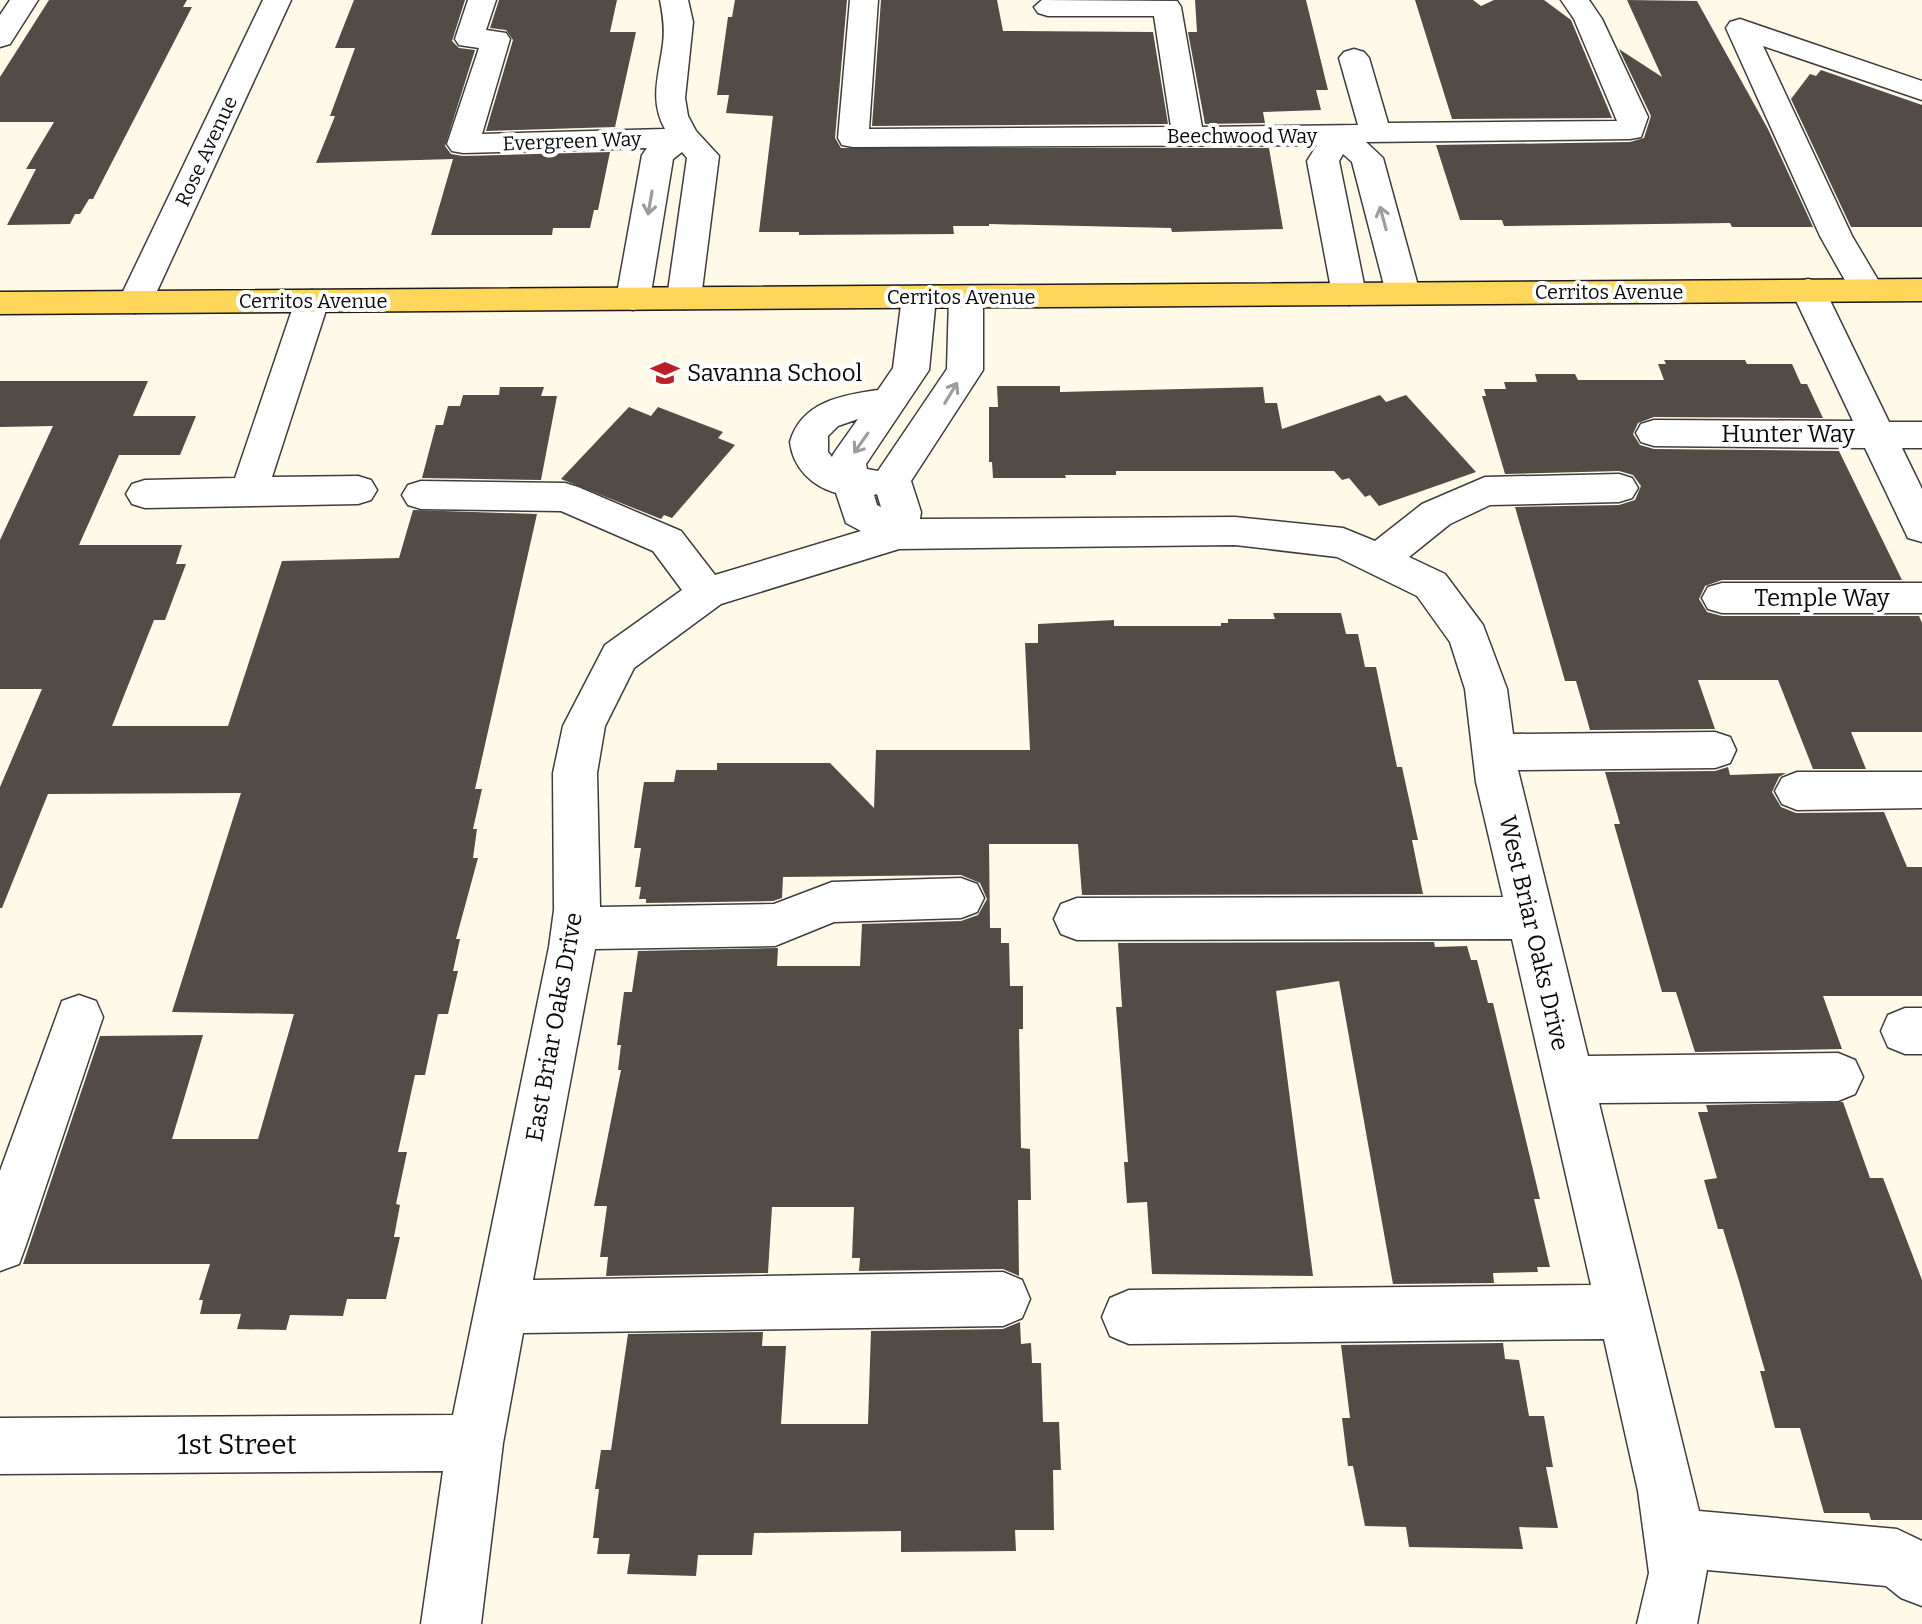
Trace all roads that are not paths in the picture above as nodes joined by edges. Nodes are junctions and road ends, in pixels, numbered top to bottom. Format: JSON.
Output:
{"nodes":[{"id":1,"x":24,"y":0,"type":"edge"},
{"id":2,"x":277,"y":0,"type":"edge"},
{"id":3,"x":482,"y":0,"type":"edge"},
{"id":4,"x":674,"y":0,"type":"edge"},
{"id":5,"x":864,"y":0,"type":"edge"},
{"id":6,"x":1575,"y":0,"type":"edge"},
{"id":7,"x":1048,"y":7,"type":"dead end"},
{"id":8,"x":0,"y":38,"type":"edge"},
{"id":9,"x":1354,"y":58,"type":"dead end"},
{"id":10,"x":1922,"y":91,"type":"edge"},
{"id":11,"x":1375,"y":132,"type":"junction"},
{"id":12,"x":1338,"y":136,"type":"junction"},
{"id":13,"x":1188,"y":137,"type":"junction"},
{"id":14,"x":682,"y":138,"type":"junction"},
{"id":15,"x":1808,"y":290,"type":"junction"},
{"id":16,"x":1867,"y":290,"type":"junction"},
{"id":17,"x":1922,"y":290,"type":"edge"},
{"id":18,"x":1403,"y":293,"type":"junction"},
{"id":19,"x":1349,"y":294,"type":"junction"},
{"id":20,"x":919,"y":297,"type":"junction"},
{"id":21,"x":966,"y":297,"type":"junction"},
{"id":22,"x":684,"y":298,"type":"junction"},
{"id":23,"x":633,"y":299,"type":"junction"},
{"id":24,"x":312,"y":301,"type":"junction"},
{"id":25,"x":135,"y":302,"type":"junction"},
{"id":26,"x":0,"y":303,"type":"edge"},
{"id":27,"x":1654,"y":433,"type":"dead end"},
{"id":28,"x":1877,"y":434,"type":"junction"},
{"id":29,"x":1922,"y":435,"type":"edge"},
{"id":30,"x":892,"y":480,"type":"junction"},
{"id":31,"x":852,"y":484,"type":"junction"},
{"id":32,"x":1619,"y":488,"type":"dead end"},
{"id":33,"x":358,"y":490,"type":"dead end"},
{"id":34,"x":249,"y":491,"type":"junction"},
{"id":35,"x":145,"y":494,"type":"dead end"},
{"id":36,"x":421,"y":495,"type":"dead end"},
{"id":37,"x":1922,"y":528,"type":"edge"},
{"id":38,"x":1101,"y":532,"type":"joint"},
{"id":39,"x":899,"y":534,"type":"junction"},
{"id":40,"x":1379,"y":560,"type":"junction"},
{"id":41,"x":707,"y":593,"type":"junction"},
{"id":42,"x":1722,"y":598,"type":"dead end"},
{"id":43,"x":1922,"y":598,"type":"edge"},
{"id":44,"x":1715,"y":750,"type":"dead end"},
{"id":45,"x":1494,"y":752,"type":"junction"},
{"id":46,"x":1922,"y":790,"type":"edge"},
{"id":47,"x":1797,"y":791,"type":"dead end"},
{"id":48,"x":961,"y":898,"type":"dead end"},
{"id":49,"x":1531,"y":918,"type":"junction"},
{"id":50,"x":1077,"y":919,"type":"dead end"},
{"id":51,"x":574,"y":928,"type":"junction"},
{"id":52,"x":79,"y":1017,"type":"dead end"},
{"id":53,"x":1838,"y":1077,"type":"dead end"},
{"id":54,"x":1569,"y":1080,"type":"junction"},
{"id":55,"x":0,"y":1245,"type":"edge"},
{"id":56,"x":1003,"y":1299,"type":"dead end"},
{"id":57,"x":502,"y":1307,"type":"junction"},
{"id":58,"x":1624,"y":1312,"type":"junction"},
{"id":59,"x":1129,"y":1317,"type":"dead end"},
{"id":60,"x":475,"y":1443,"type":"junction"},
{"id":61,"x":0,"y":1446,"type":"edge"},
{"id":62,"x":1673,"y":1538,"type":"junction"},
{"id":63,"x":1922,"y":1577,"type":"edge"},
{"id":64,"x":451,"y":1624,"type":"edge"},
{"id":65,"x":1667,"y":1624,"type":"edge"}],
"edges":[{"from":1,"to":8,"type":"street"},
{"from":2,"to":25,"type":"street","name":"Rose Avenue"},
{"from":3,"to":14,"type":"street","name":"Evergreen Way"},
{"from":4,"to":14,"type":"street"},
{"from":5,"to":13,"type":"street","name":"Beechwood Way"},
{"from":6,"to":11,"type":"street","name":"Beechwood Way"},
{"from":7,"to":13,"type":"street"},
{"from":9,"to":11,"type":"street"},
{"from":10,"to":16,"type":"street"},
{"from":11,"to":12,"type":"street","name":"Beechwood Way"},
{"from":12,"to":13,"type":"street","name":"Beechwood Way"},
{"from":18,"to":12,"type":"street","one_way":true},
{"from":12,"to":19,"type":"street"},
{"from":14,"to":22,"type":"street"},
{"from":14,"to":23,"type":"street","one_way":true},
{"from":15,"to":16,"type":"main road","name":"Cerritos Avenue"},
{"from":15,"to":18,"type":"main road","name":"Cerritos Avenue"},
{"from":15,"to":28,"type":"street"},
{"from":16,"to":17,"type":"main road","name":"Cerritos Avenue"},
{"from":18,"to":19,"type":"main road","name":"Cerritos Avenue"},
{"from":19,"to":21,"type":"main road","name":"Cerritos Avenue"},
{"from":20,"to":21,"type":"main road","name":"Cerritos Avenue"},
{"from":20,"to":22,"type":"main road","name":"Cerritos Avenue"},
{"from":20,"to":31,"type":"street"},
{"from":30,"to":21,"type":"street","one_way":true},
{"from":22,"to":23,"type":"main road","name":"Cerritos Avenue"},
{"from":23,"to":24,"type":"main road","name":"Cerritos Avenue"},
{"from":24,"to":25,"type":"main road","name":"Cerritos Avenue"},
{"from":24,"to":34,"type":"street"},
{"from":25,"to":26,"type":"main road","name":"Cerritos Avenue"},
{"from":27,"to":28,"type":"street","name":"Hunter Way"},
{"from":28,"to":29,"type":"street","name":"Hunter Way"},
{"from":28,"to":37,"type":"street"},
{"from":30,"to":31,"type":"street"},
{"from":30,"to":39,"type":"street"},
{"from":31,"to":39,"type":"street"},
{"from":32,"to":40,"type":"street"},
{"from":33,"to":34,"type":"street"},
{"from":34,"to":35,"type":"street"},
{"from":36,"to":41,"type":"street"},
{"from":38,"to":39,"type":"street","name":"East Briar Oaks Drive"},
{"from":38,"to":40,"type":"street","name":"West Briar Oaks Drive"},
{"from":39,"to":41,"type":"street","name":"East Briar Oaks Drive"},
{"from":40,"to":45,"type":"street","name":"West Briar Oaks Drive"},
{"from":41,"to":51,"type":"street","name":"East Briar Oaks Drive"},
{"from":42,"to":43,"type":"street","name":"Temple Way"},
{"from":44,"to":45,"type":"street"},
{"from":45,"to":49,"type":"street","name":"West Briar Oaks Drive"},
{"from":46,"to":47,"type":"street"},
{"from":48,"to":51,"type":"street"},
{"from":49,"to":50,"type":"street"},
{"from":49,"to":54,"type":"street","name":"West Briar Oaks Drive"},
{"from":51,"to":57,"type":"street","name":"East Briar Oaks Drive"},
{"from":52,"to":55,"type":"street"},
{"from":53,"to":54,"type":"street"},
{"from":54,"to":58,"type":"street","name":"West Briar Oaks Drive"},
{"from":56,"to":57,"type":"street"},
{"from":57,"to":60,"type":"street","name":"East Briar Oaks Drive"},
{"from":58,"to":59,"type":"street"},
{"from":58,"to":62,"type":"street","name":"West Briar Oaks Drive"},
{"from":60,"to":61,"type":"street","name":"1st Street"},
{"from":60,"to":64,"type":"street","name":"East Briar Oaks Drive"},
{"from":62,"to":63,"type":"street"},
{"from":62,"to":65,"type":"street","name":"West Briar Oaks Drive"}]}
